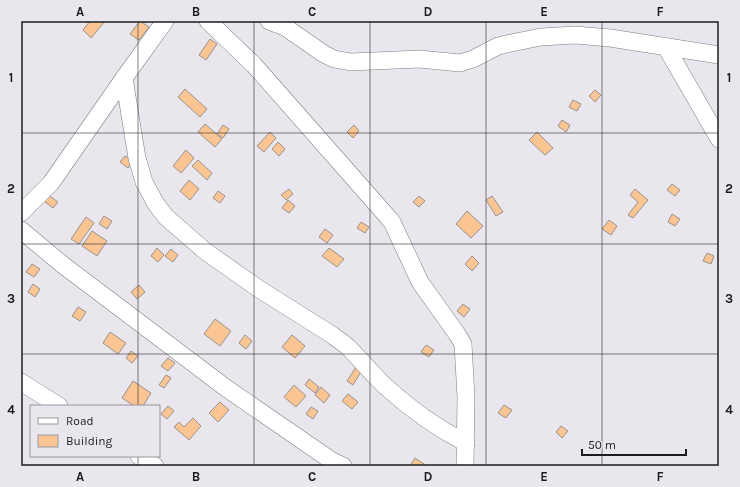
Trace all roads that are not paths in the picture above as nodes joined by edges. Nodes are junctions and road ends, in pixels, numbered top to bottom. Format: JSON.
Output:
{"nodes":[{"id":1,"x":165,"y":21,"type":"edge"},
{"id":2,"x":208,"y":21,"type":"edge"},
{"id":3,"x":269,"y":21,"type":"edge"},
{"id":4,"x":666,"y":46,"type":"junction"},
{"id":5,"x":719,"y":55,"type":"edge"},
{"id":6,"x":124,"y":78,"type":"junction"},
{"id":7,"x":719,"y":138,"type":"edge"},
{"id":8,"x":21,"y":213,"type":"edge"},
{"id":9,"x":21,"y":230,"type":"edge"},
{"id":10,"x":21,"y":382,"type":"edge"},
{"id":11,"x":57,"y":405,"type":"edge"},
{"id":12,"x":466,"y":443,"type":"junction"},
{"id":13,"x":141,"y":457,"type":"edge"},
{"id":14,"x":155,"y":466,"type":"edge"},
{"id":15,"x":343,"y":466,"type":"edge"},
{"id":16,"x":465,"y":466,"type":"edge"}],
"edges":[{"from":1,"to":6,"type":"street"},
{"from":2,"to":12,"type":"street"},
{"from":3,"to":4,"type":"street"},
{"from":4,"to":5,"type":"street"},
{"from":4,"to":7,"type":"street"},
{"from":6,"to":8,"type":"street"},
{"from":6,"to":12,"type":"street"},
{"from":9,"to":15,"type":"street"},
{"from":10,"to":11,"type":"street"},
{"from":12,"to":16,"type":"street"},
{"from":13,"to":14,"type":"street"}]}
